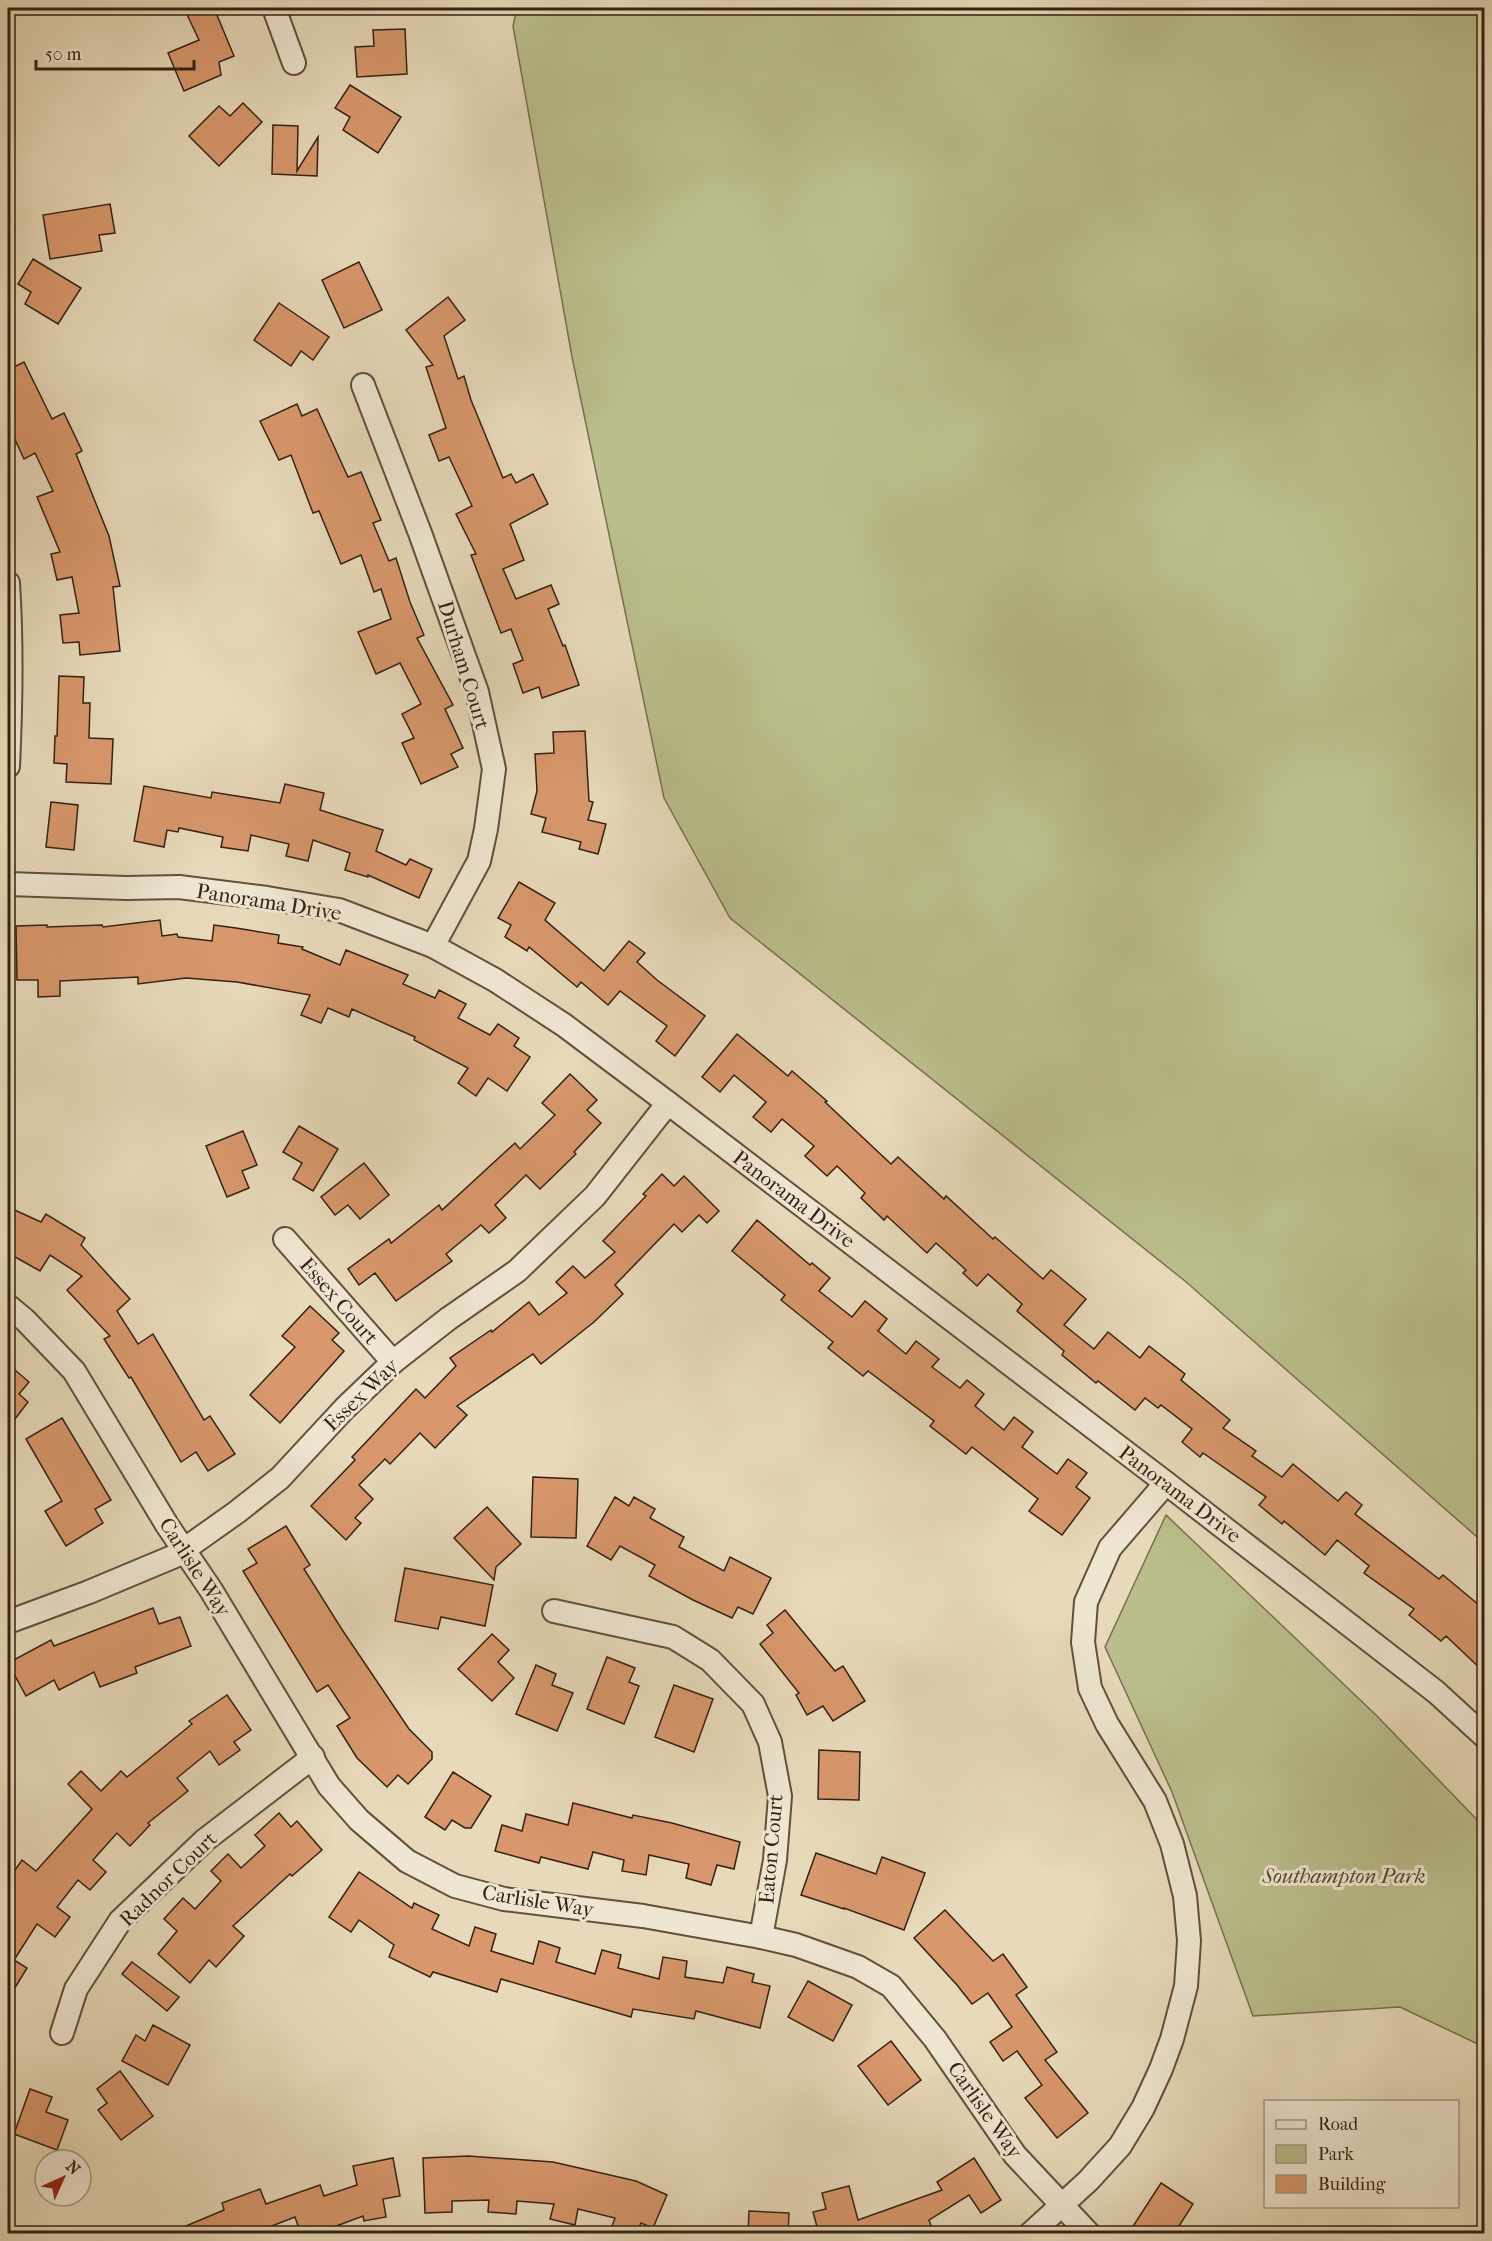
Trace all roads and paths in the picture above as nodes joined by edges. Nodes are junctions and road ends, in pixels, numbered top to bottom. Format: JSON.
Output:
{"nodes":[{"id":1,"x":274,"y":8,"type":"edge"},
{"id":2,"x":294,"y":63,"type":"dead end"},
{"id":3,"x":363,"y":385,"type":"dead end"},
{"id":4,"x":8,"y":583,"type":"edge"},
{"id":5,"x":8,"y":766,"type":"edge"},
{"id":6,"x":8,"y":884,"type":"edge"},
{"id":7,"x":433,"y":946,"type":"junction"},
{"id":8,"x":668,"y":1103,"type":"junction"},
{"id":9,"x":285,"y":1239,"type":"dead end"},
{"id":10,"x":8,"y":1306,"type":"edge"},
{"id":11,"x":393,"y":1362,"type":"junction"},
{"id":12,"x":1166,"y":1483,"type":"junction"},
{"id":13,"x":183,"y":1550,"type":"junction"},
{"id":14,"x":554,"y":1611,"type":"dead end"},
{"id":15,"x":8,"y":1622,"type":"edge"},
{"id":16,"x":1485,"y":1736,"type":"edge"},
{"id":17,"x":313,"y":1757,"type":"junction"},
{"id":18,"x":761,"y":1937,"type":"junction"},
{"id":19,"x":62,"y":2033,"type":"dead end"},
{"id":20,"x":1062,"y":2205,"type":"junction"},
{"id":21,"x":1030,"y":2234,"type":"edge"},
{"id":22,"x":1089,"y":2234,"type":"edge"}],
"edges":[{"from":1,"to":2,"type":"street"},
{"from":3,"to":7,"type":"street","name":"Durham Court"},
{"from":4,"to":5,"type":"street"},
{"from":6,"to":7,"type":"street","name":"Panorama Drive"},
{"from":7,"to":8,"type":"street","name":"Panorama Drive"},
{"from":8,"to":11,"type":"street","name":"Essex Way"},
{"from":8,"to":12,"type":"street","name":"Panorama Drive"},
{"from":9,"to":11,"type":"street","name":"Essex Court"},
{"from":10,"to":13,"type":"street","name":"Carlisle Way"},
{"from":11,"to":13,"type":"street","name":"Essex Way"},
{"from":12,"to":16,"type":"street","name":"Panorama Drive"},
{"from":12,"to":20,"type":"street"},
{"from":13,"to":15,"type":"street","name":"Essex Way"},
{"from":13,"to":17,"type":"street","name":"Carlisle Way"},
{"from":14,"to":18,"type":"street","name":"Eaton Court"},
{"from":17,"to":18,"type":"street","name":"Carlisle Way"},
{"from":17,"to":19,"type":"street","name":"Radnor Court"},
{"from":18,"to":20,"type":"street","name":"Carlisle Way"},
{"from":20,"to":21,"type":"street"},
{"from":20,"to":22,"type":"street","name":"Carlisle Way"}]}
